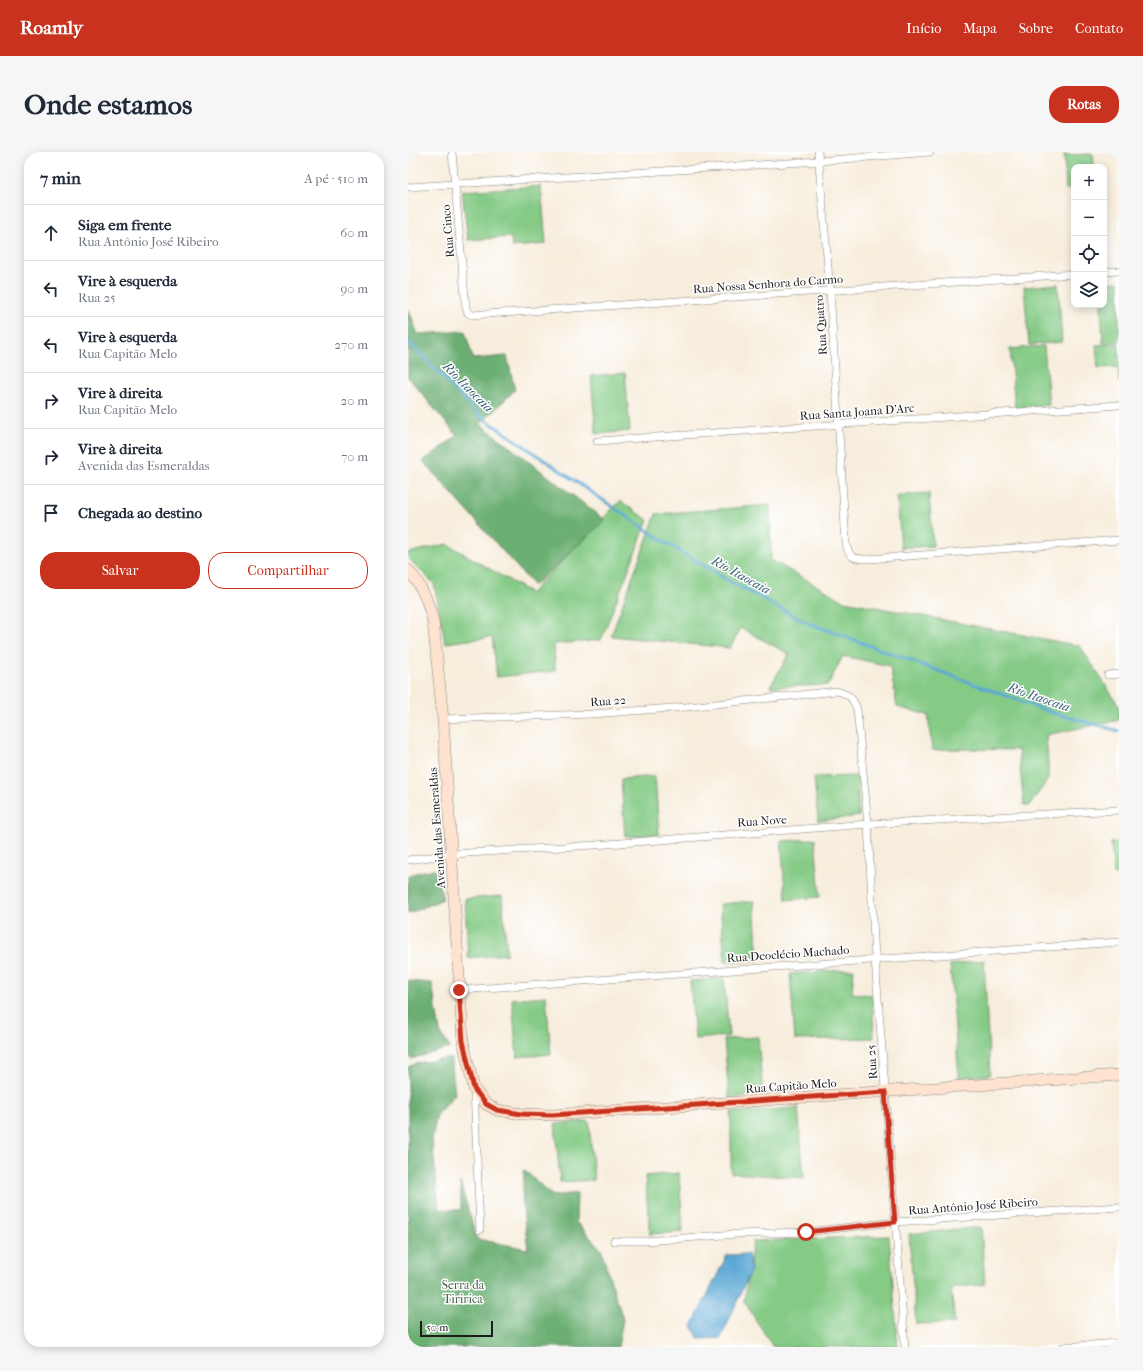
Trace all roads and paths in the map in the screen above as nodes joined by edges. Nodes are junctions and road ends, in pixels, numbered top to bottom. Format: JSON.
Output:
{"nodes":[{"id":1,"x":452,"y":152,"type":"edge"},
{"id":2,"x":818,"y":152,"type":"edge"},
{"id":3,"x":930,"y":152,"type":"edge"},
{"id":4,"x":819,"y":161,"type":"junction"},
{"id":5,"x":455,"y":184,"type":"junction"},
{"id":6,"x":408,"y":187,"type":"edge"},
{"id":7,"x":1119,"y":271,"type":"edge"},
{"id":8,"x":1107,"y":272,"type":"edge"},
{"id":9,"x":1071,"y":274,"type":"edge"},
{"id":10,"x":830,"y":291,"type":"junction"},
{"id":11,"x":466,"y":308,"type":"joint"},
{"id":12,"x":1119,"y":405,"type":"edge"},
{"id":13,"x":839,"y":424,"type":"junction"},
{"id":14,"x":597,"y":441,"type":"dead end"},
{"id":15,"x":1119,"y":540,"type":"edge"},
{"id":16,"x":408,"y":570,"type":"edge"},
{"id":17,"x":1119,"y":674,"type":"edge"},
{"id":18,"x":1108,"y":675,"type":"dead end"},
{"id":19,"x":443,"y":719,"type":"junction"},
{"id":20,"x":1119,"y":810,"type":"edge"},
{"id":21,"x":868,"y":824,"type":"junction"},
{"id":22,"x":452,"y":854,"type":"junction"},
{"id":23,"x":408,"y":860,"type":"edge"},
{"id":24,"x":1119,"y":942,"type":"edge"},
{"id":25,"x":875,"y":959,"type":"junction"},
{"id":26,"x":459,"y":990,"type":"junction"},
{"id":27,"x":1119,"y":1075,"type":"edge"},
{"id":28,"x":474,"y":1089,"type":"junction"},
{"id":29,"x":885,"y":1092,"type":"junction"},
{"id":30,"x":1119,"y":1207,"type":"edge"},
{"id":31,"x":895,"y":1222,"type":"junction"},
{"id":32,"x":480,"y":1230,"type":"dead end"},
{"id":33,"x":614,"y":1241,"type":"dead end"},
{"id":34,"x":1119,"y":1343,"type":"edge"},
{"id":35,"x":905,"y":1347,"type":"edge"},
{"id":36,"x":1064,"y":1347,"type":"edge"}],
"edges":[{"from":1,"to":5,"type":"street","name":"Rua Cinco"},
{"from":2,"to":4,"type":"street","name":"Rua Quatro"},
{"from":3,"to":4,"type":"street"},
{"from":4,"to":5,"type":"street"},
{"from":4,"to":10,"type":"street","name":"Rua Quatro"},
{"from":5,"to":6,"type":"street"},
{"from":5,"to":11,"type":"street","name":"Rua Cinco"},
{"from":7,"to":8,"type":"street"},
{"from":9,"to":10,"type":"street","name":"Rua Nossa Senhora do Carmo"},
{"from":10,"to":11,"type":"street","name":"Rua Nossa Senhora do Carmo"},
{"from":10,"to":13,"type":"street","name":"Rua Quatro"},
{"from":12,"to":13,"type":"street","name":"Rua Santa Joana D'Arc"},
{"from":13,"to":14,"type":"street","name":"Rua Santa Joana D'Arc"},
{"from":13,"to":15,"type":"street","name":"Rua Quatro"},
{"from":16,"to":19,"type":"main road","name":"Avenida das Esmeraldas"},
{"from":17,"to":18,"type":"street"},
{"from":19,"to":21,"type":"street","name":"Rua 22"},
{"from":19,"to":22,"type":"main road","name":"Avenida das Esmeraldas"},
{"from":20,"to":21,"type":"street","name":"Rua Nove"},
{"from":21,"to":22,"type":"street","name":"Rua Nove"},
{"from":21,"to":25,"type":"street","name":"Rua 25"},
{"from":22,"to":23,"type":"street","name":"Rua Nove"},
{"from":22,"to":26,"type":"main road","name":"Avenida das Esmeraldas"},
{"from":24,"to":25,"type":"street","name":"Rua Deoclécio Machado"},
{"from":25,"to":26,"type":"street","name":"Rua Deoclécio Machado"},
{"from":25,"to":29,"type":"street","name":"Rua 25"},
{"from":26,"to":28,"type":"main road","name":"Avenida das Esmeraldas"},
{"from":27,"to":29,"type":"main road","name":"Rua Capitão Melo"},
{"from":28,"to":29,"type":"main road","name":"Rua Capitão Melo"},
{"from":28,"to":32,"type":"street"},
{"from":29,"to":31,"type":"street","name":"Rua 25"},
{"from":30,"to":31,"type":"street","name":"Rua Antônio José Ribeiro"},
{"from":31,"to":33,"type":"street","name":"Rua Antônio José Ribeiro"},
{"from":31,"to":35,"type":"street","name":"Rua 25"},
{"from":34,"to":36,"type":"street"}]}
